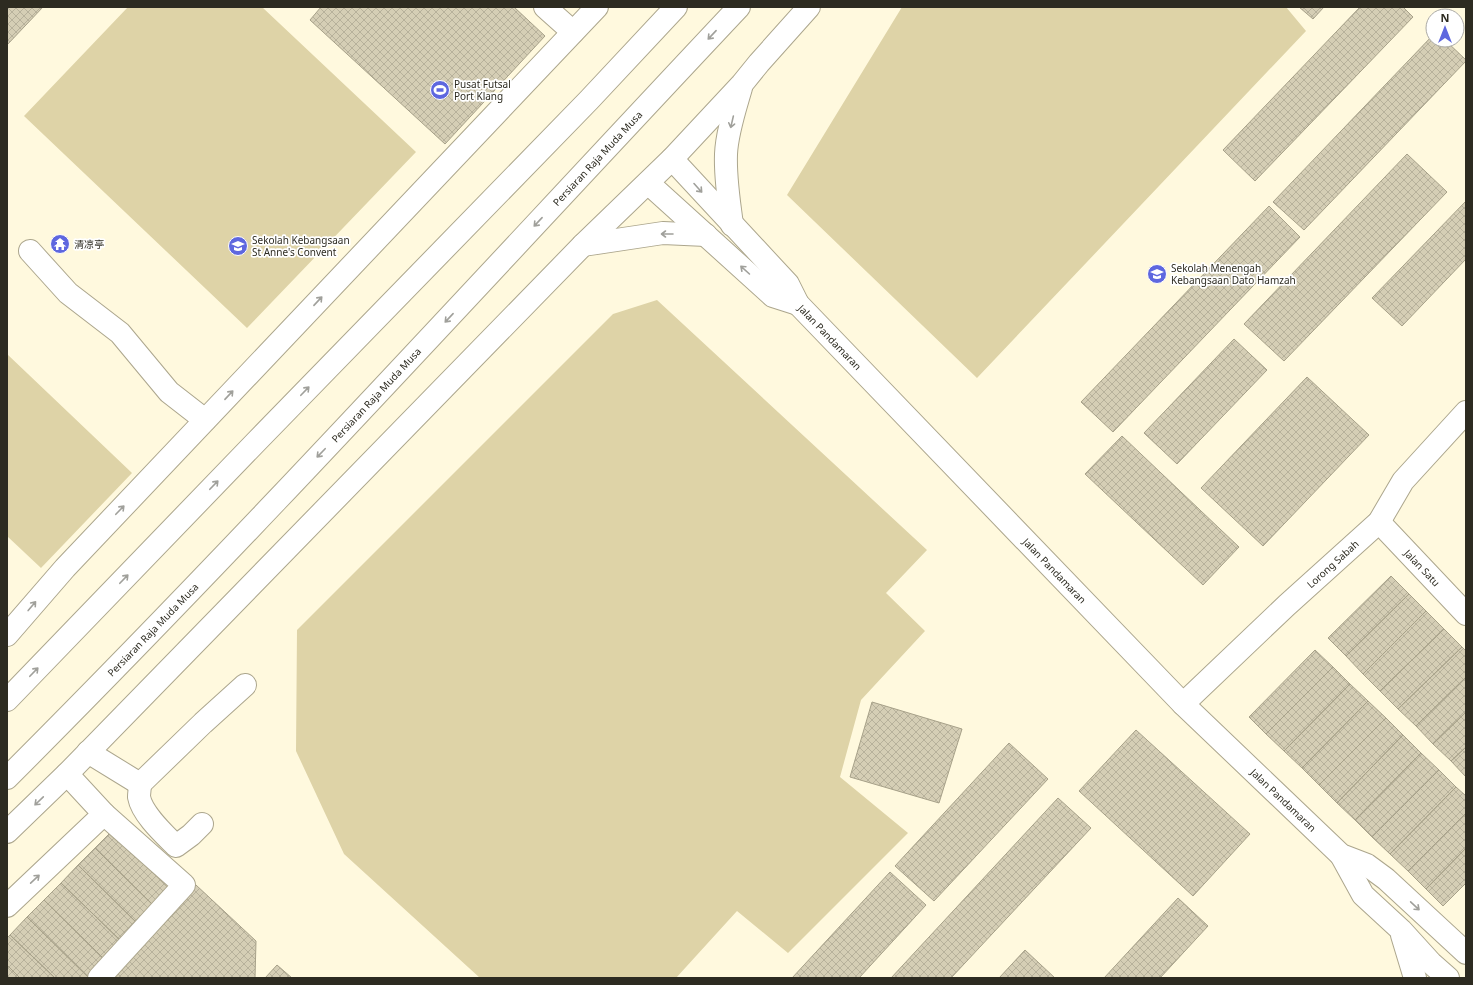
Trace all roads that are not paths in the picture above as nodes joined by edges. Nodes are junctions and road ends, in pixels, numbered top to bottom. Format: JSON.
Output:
{"nodes":[{"id":1,"x":545,"y":7,"type":"edge"},
{"id":2,"x":597,"y":7,"type":"edge"},
{"id":3,"x":676,"y":7,"type":"edge"},
{"id":4,"x":739,"y":7,"type":"edge"},
{"id":5,"x":809,"y":7,"type":"edge"},
{"id":6,"x":573,"y":32,"type":"junction"},
{"id":7,"x":742,"y":84,"type":"junction"},
{"id":8,"x":672,"y":159,"type":"junction"},
{"id":9,"x":648,"y":183,"type":"junction"},
{"id":10,"x":732,"y":225,"type":"junction"},
{"id":11,"x":706,"y":235,"type":"junction"},
{"id":12,"x":583,"y":245,"type":"junction"},
{"id":13,"x":30,"y":251,"type":"dead end"},
{"id":14,"x":798,"y":304,"type":"junction"},
{"id":15,"x":1466,"y":412,"type":"edge"},
{"id":16,"x":205,"y":420,"type":"junction"},
{"id":17,"x":1379,"y":522,"type":"junction"},
{"id":18,"x":1462,"y":603,"type":"edge"},
{"id":19,"x":7,"y":635,"type":"edge"},
{"id":20,"x":245,"y":685,"type":"dead end"},
{"id":21,"x":7,"y":700,"type":"edge"},
{"id":22,"x":1184,"y":704,"type":"junction"},
{"id":23,"x":88,"y":752,"type":"junction"},
{"id":24,"x":67,"y":774,"type":"junction"},
{"id":25,"x":7,"y":778,"type":"edge"},
{"id":26,"x":140,"y":784,"type":"junction"},
{"id":27,"x":104,"y":814,"type":"junction"},
{"id":28,"x":202,"y":824,"type":"dead end"},
{"id":29,"x":7,"y":832,"type":"edge"},
{"id":30,"x":1341,"y":856,"type":"junction"},
{"id":31,"x":7,"y":906,"type":"edge"},
{"id":32,"x":1401,"y":930,"type":"junction"},
{"id":33,"x":1466,"y":953,"type":"edge"},
{"id":34,"x":99,"y":978,"type":"edge"},
{"id":35,"x":1415,"y":978,"type":"edge"},
{"id":36,"x":1448,"y":978,"type":"edge"}],
"edges":[{"from":1,"to":6,"type":"street"},
{"from":2,"to":6,"type":"street"},
{"from":21,"to":3,"type":"street","one_way":true},
{"from":4,"to":25,"type":"street","name":"Persiaran Raja Muda Musa","one_way":true},
{"from":5,"to":7,"type":"street"},
{"from":16,"to":6,"type":"street","one_way":true},
{"from":7,"to":8,"type":"street"},
{"from":7,"to":10,"type":"street","one_way":true},
{"from":8,"to":9,"type":"street"},
{"from":8,"to":10,"type":"street","name":"Jalan Pandamaran","one_way":true},
{"from":9,"to":11,"type":"street"},
{"from":9,"to":12,"type":"street"},
{"from":10,"to":14,"type":"street","name":"Jalan Pandamaran"},
{"from":11,"to":12,"type":"street","one_way":true},
{"from":14,"to":11,"type":"street","one_way":true},
{"from":12,"to":23,"type":"street"},
{"from":13,"to":16,"type":"street"},
{"from":14,"to":22,"type":"street","name":"Jalan Pandamaran"},
{"from":15,"to":17,"type":"street","name":"Lorong Sabah"},
{"from":19,"to":16,"type":"street","one_way":true},
{"from":17,"to":18,"type":"street","name":"Jalan Satu"},
{"from":17,"to":22,"type":"street","name":"Lorong Sabah"},
{"from":20,"to":26,"type":"street"},
{"from":22,"to":30,"type":"street","name":"Jalan Pandamaran"},
{"from":23,"to":24,"type":"street"},
{"from":23,"to":26,"type":"street"},
{"from":24,"to":27,"type":"street"},
{"from":24,"to":29,"type":"street","one_way":true},
{"from":26,"to":28,"type":"street"},
{"from":31,"to":27,"type":"street","one_way":true},
{"from":27,"to":34,"type":"street"},
{"from":30,"to":32,"type":"street"},
{"from":30,"to":33,"type":"street","name":"Jalan Pandamaran","one_way":true},
{"from":32,"to":35,"type":"street"},
{"from":32,"to":36,"type":"street"}]}
